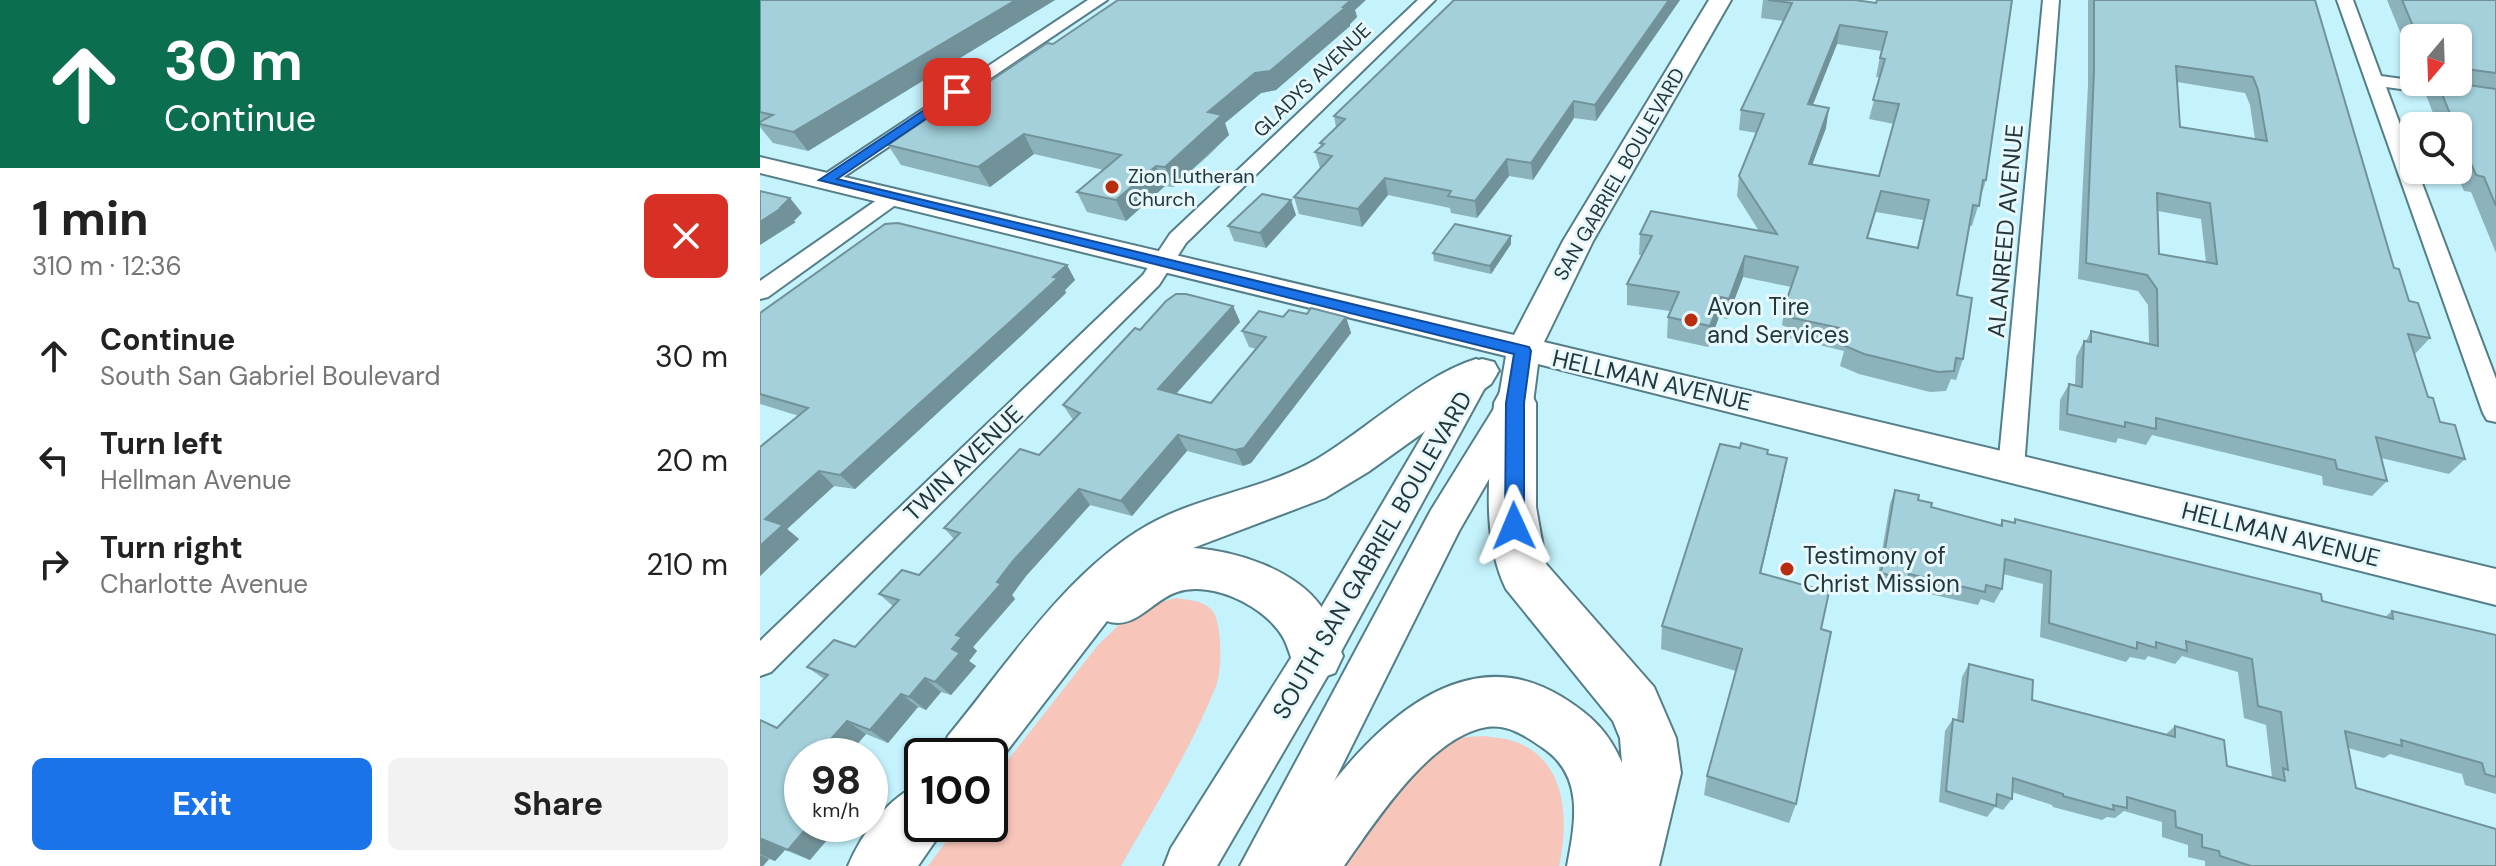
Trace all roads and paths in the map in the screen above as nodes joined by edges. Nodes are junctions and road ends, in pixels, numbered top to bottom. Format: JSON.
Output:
{"nodes":[{"id":1,"x":1099,"y":0,"type":"edge"},
{"id":2,"x":1427,"y":0,"type":"edge"},
{"id":3,"x":1720,"y":0,"type":"edge"},
{"id":4,"x":2051,"y":0,"type":"edge"},
{"id":5,"x":2345,"y":0,"type":"edge"},
{"id":6,"x":2374,"y":80,"type":"junction"},
{"id":7,"x":2496,"y":97,"type":"edge"},
{"id":8,"x":760,"y":165,"type":"edge"},
{"id":9,"x":826,"y":180,"type":"junction"},
{"id":10,"x":894,"y":197,"type":"junction"},
{"id":11,"x":1162,"y":261,"type":"junction"},
{"id":12,"x":760,"y":292,"type":"edge"},
{"id":13,"x":1504,"y":376,"type":"junction"},
{"id":14,"x":2496,"y":413,"type":"edge"},
{"id":15,"x":2011,"y":468,"type":"junction"},
{"id":16,"x":2496,"y":587,"type":"edge"},
{"id":17,"x":1316,"y":656,"type":"junction"},
{"id":18,"x":760,"y":662,"type":"edge"},
{"id":19,"x":982,"y":738,"type":"edge"},
{"id":20,"x":1002,"y":738,"type":"edge"},
{"id":21,"x":904,"y":835,"type":"edge"},
{"id":22,"x":918,"y":842,"type":"edge"},
{"id":23,"x":879,"y":866,"type":"edge"},
{"id":24,"x":899,"y":866,"type":"edge"},
{"id":25,"x":1189,"y":866,"type":"edge"},
{"id":26,"x":1265,"y":866,"type":"edge"},
{"id":27,"x":1307,"y":866,"type":"edge"},
{"id":28,"x":1598,"y":866,"type":"edge"},
{"id":29,"x":1628,"y":866,"type":"edge"}],
"edges":[{"from":1,"to":9,"type":"street"},
{"from":2,"to":11,"type":"street","name":"GLADYS AVENUE"},
{"from":3,"to":13,"type":"street","name":"SAN GABRIEL BOULEVARD"},
{"from":4,"to":15,"type":"street","name":"ALANREED AVENUE"},
{"from":5,"to":6,"type":"street"},
{"from":6,"to":7,"type":"street"},
{"from":6,"to":14,"type":"street"},
{"from":8,"to":9,"type":"street","name":"HELLMAN AVENUE"},
{"from":9,"to":10,"type":"street","name":"HELLMAN AVENUE"},
{"from":10,"to":11,"type":"street","name":"HELLMAN AVENUE"},
{"from":10,"to":12,"type":"street"},
{"from":11,"to":13,"type":"street","name":"HELLMAN AVENUE"},
{"from":11,"to":18,"type":"street","name":"TWIN AVENUE"},
{"from":13,"to":15,"type":"street","name":"HELLMAN AVENUE"},
{"from":13,"to":17,"type":"street","name":"SOUTH SAN GABRIEL BOULEVARD"},
{"from":13,"to":19,"type":"highway"},
{"from":13,"to":26,"type":"street","name":"SOUTH SAN GABRIEL BOULEVARD"},
{"from":13,"to":29,"type":"highway"},
{"from":15,"to":16,"type":"street","name":"HELLMAN AVENUE"},
{"from":17,"to":20,"type":"highway"},
{"from":17,"to":25,"type":"street","name":"SOUTH SAN GABRIEL BOULEVARD"},
{"from":21,"to":23,"type":"highway"},
{"from":22,"to":24,"type":"highway"},
{"from":27,"to":28,"type":"highway"}]}
